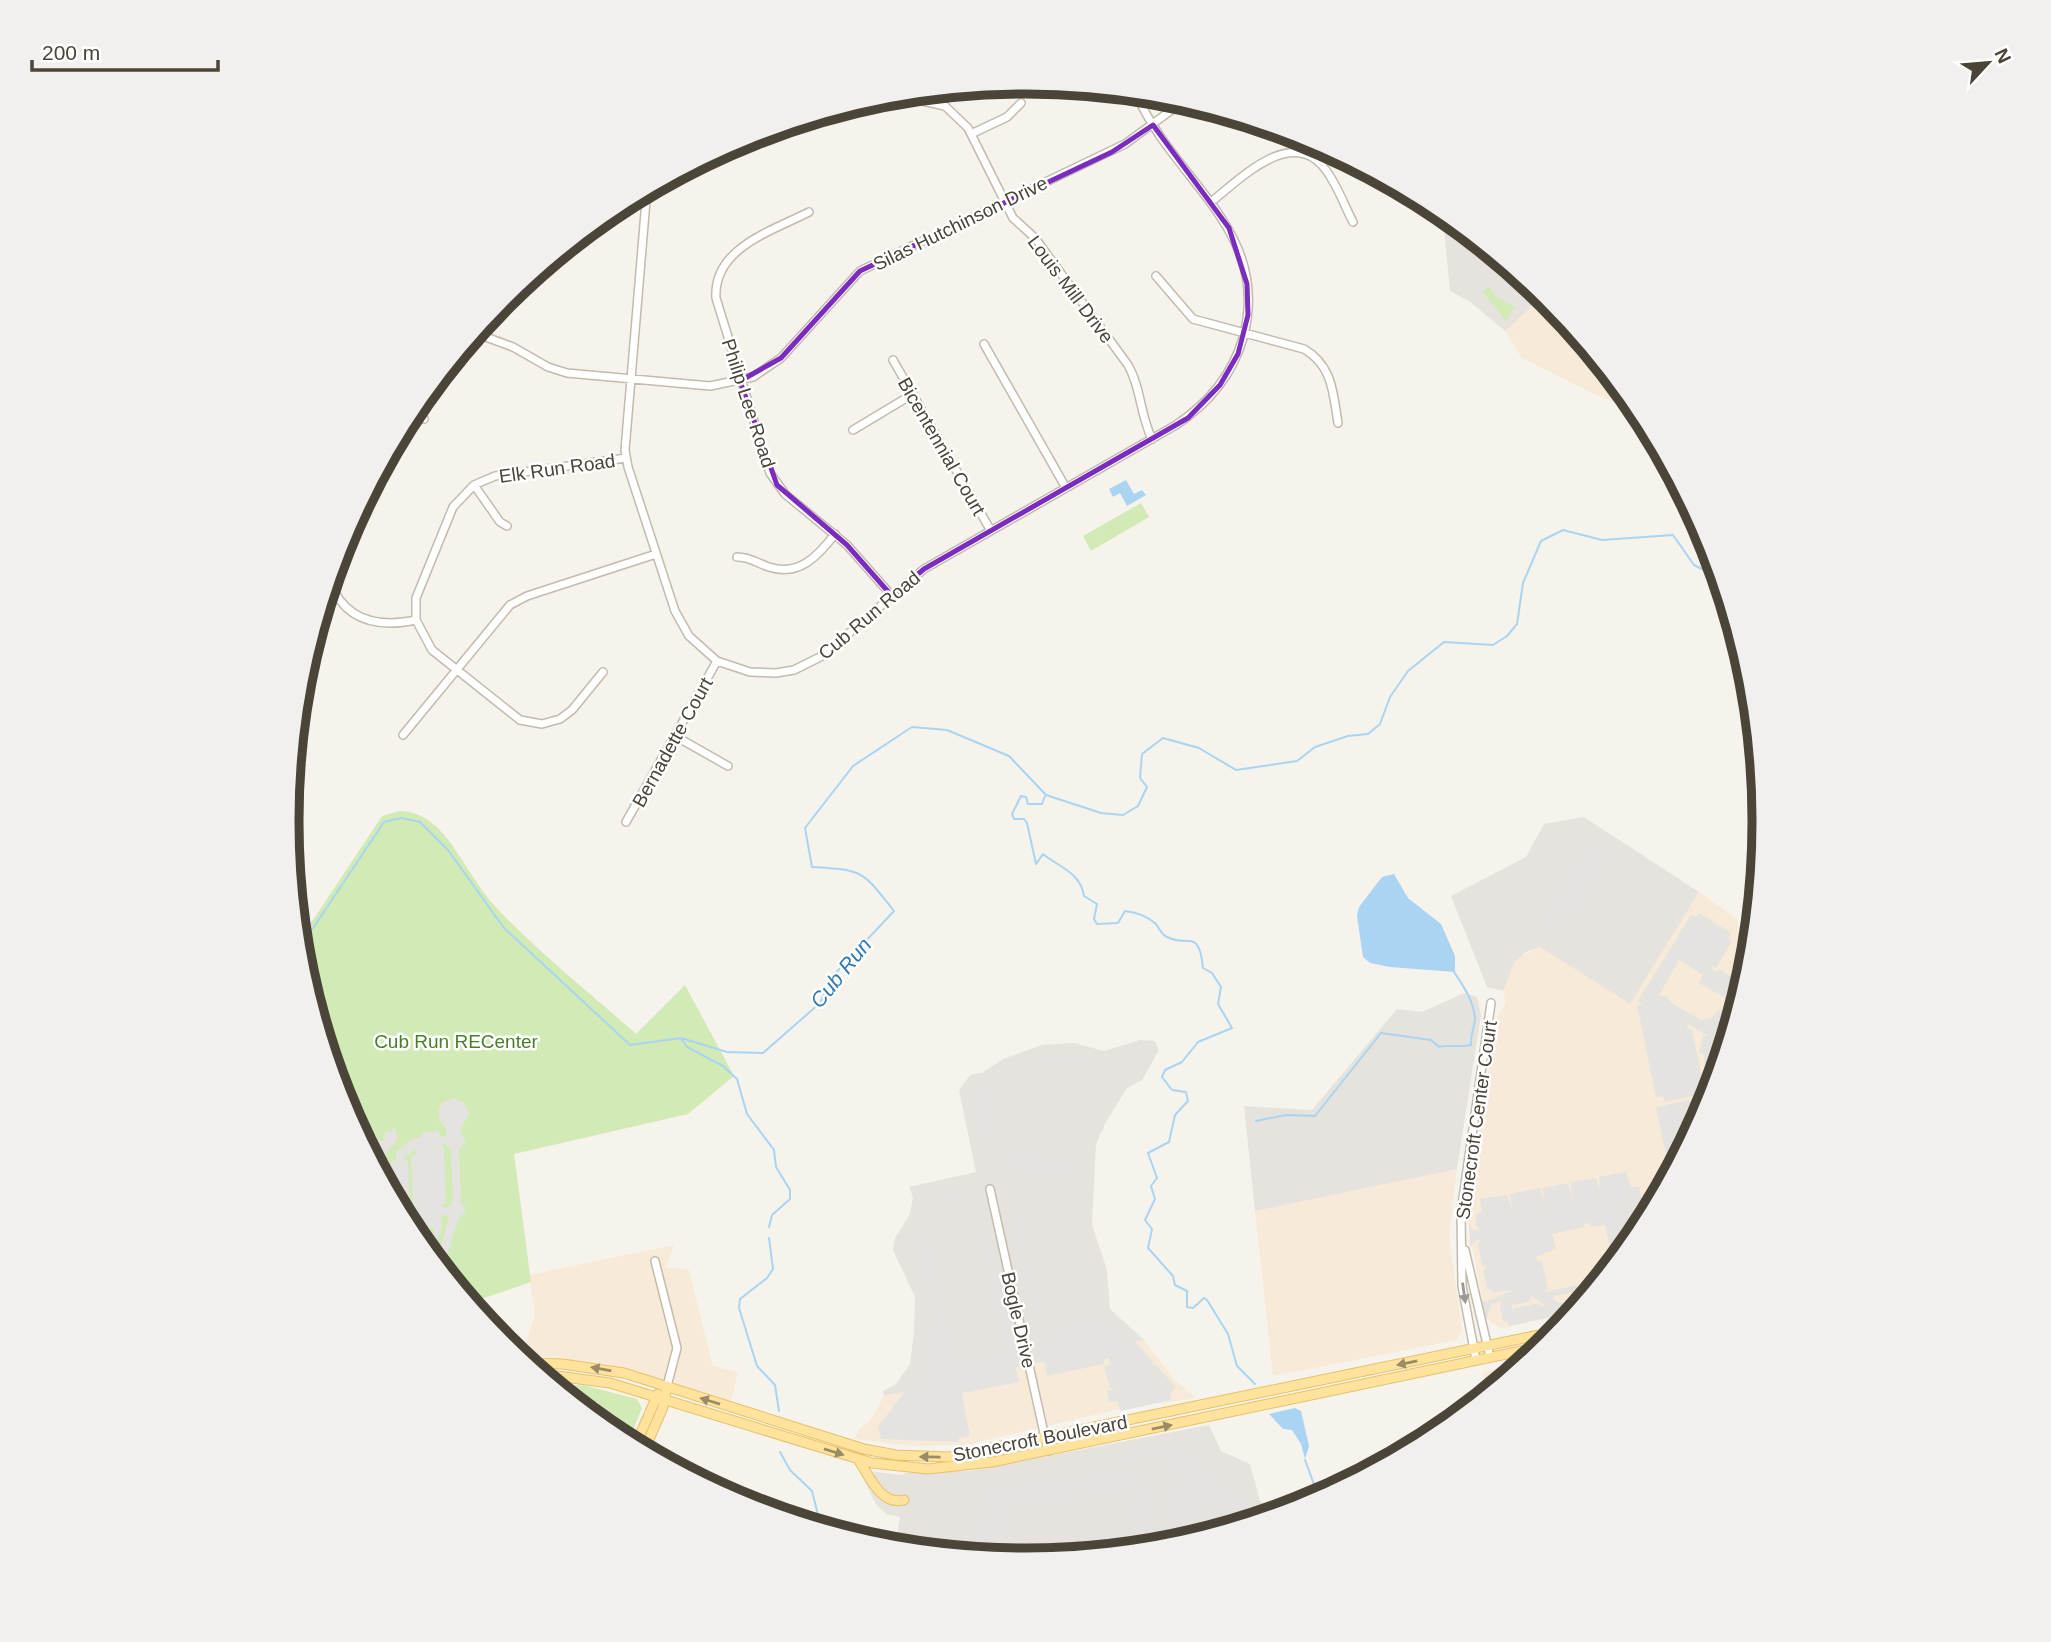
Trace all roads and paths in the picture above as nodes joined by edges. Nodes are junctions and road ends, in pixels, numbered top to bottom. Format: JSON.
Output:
{"nodes":[{"id":1,"x":928,"y":101,"type":"edge"},
{"id":2,"x":1021,"y":103,"type":"dead end"},
{"id":3,"x":1142,"y":104,"type":"edge"},
{"id":4,"x":1174,"y":110,"type":"edge"},
{"id":5,"x":1153,"y":125,"type":"junction"},
{"id":6,"x":971,"y":134,"type":"junction"},
{"id":7,"x":646,"y":202,"type":"edge"},
{"id":8,"x":1003,"y":202,"type":"junction"},
{"id":9,"x":1211,"y":202,"type":"junction"},
{"id":10,"x":809,"y":212,"type":"dead end"},
{"id":11,"x":1353,"y":222,"type":"dead end"},
{"id":12,"x":1156,"y":276,"type":"dead end"},
{"id":13,"x":1244,"y":334,"type":"junction"},
{"id":14,"x":484,"y":336,"type":"edge"},
{"id":15,"x":984,"y":344,"type":"dead end"},
{"id":16,"x":893,"y":360,"type":"dead end"},
{"id":17,"x":631,"y":379,"type":"junction"},
{"id":18,"x":740,"y":381,"type":"junction"},
{"id":19,"x":913,"y":394,"type":"junction"},
{"id":20,"x":420,"y":419,"type":"edge"},
{"id":21,"x":424,"y":419,"type":"dead end"},
{"id":22,"x":1338,"y":424,"type":"dead end"},
{"id":23,"x":853,"y":430,"type":"dead end"},
{"id":24,"x":1152,"y":439,"type":"junction"},
{"id":25,"x":626,"y":458,"type":"junction"},
{"id":26,"x":474,"y":485,"type":"junction"},
{"id":27,"x":1066,"y":488,"type":"junction"},
{"id":28,"x":507,"y":526,"type":"dead end"},
{"id":29,"x":991,"y":531,"type":"junction"},
{"id":30,"x":835,"y":534,"type":"junction"},
{"id":31,"x":656,"y":554,"type":"junction"},
{"id":32,"x":737,"y":557,"type":"dead end"},
{"id":33,"x":336,"y":593,"type":"edge"},
{"id":34,"x":892,"y":596,"type":"junction"},
{"id":35,"x":416,"y":620,"type":"junction"},
{"id":36,"x":717,"y":661,"type":"junction"},
{"id":37,"x":456,"y":670,"type":"junction"},
{"id":38,"x":603,"y":672,"type":"dead end"},
{"id":39,"x":403,"y":736,"type":"dead end"},
{"id":40,"x":675,"y":736,"type":"junction"},
{"id":41,"x":729,"y":766,"type":"dead end"},
{"id":42,"x":626,"y":822,"type":"dead end"},
{"id":43,"x":1492,"y":1003,"type":"dead end"},
{"id":44,"x":990,"y":1189,"type":"dead end"},
{"id":45,"x":1461,"y":1236,"type":"junction"},
{"id":46,"x":655,"y":1261,"type":"dead end"},
{"id":47,"x":1539,"y":1335,"type":"edge"},
{"id":48,"x":1487,"y":1346,"type":"junction"},
{"id":49,"x":1474,"y":1349,"type":"junction"},
{"id":50,"x":1523,"y":1350,"type":"edge"},
{"id":51,"x":1490,"y":1357,"type":"junction"},
{"id":52,"x":1476,"y":1360,"type":"junction"},
{"id":53,"x":543,"y":1364,"type":"edge"},
{"id":54,"x":556,"y":1375,"type":"edge"},
{"id":55,"x":667,"y":1386,"type":"junction"},
{"id":56,"x":661,"y":1398,"type":"junction"},
{"id":57,"x":640,"y":1436,"type":"edge"},
{"id":58,"x":1045,"y":1439,"type":"junction"},
{"id":59,"x":647,"y":1441,"type":"edge"},
{"id":60,"x":1048,"y":1451,"type":"junction"},
{"id":61,"x":858,"y":1459,"type":"junction"},
{"id":62,"x":904,"y":1500,"type":"dead end"}],
"edges":[{"from":1,"to":6,"type":"street","name":"Louis Mill Drive"},
{"from":2,"to":6,"type":"street"},
{"from":3,"to":5,"type":"street","name":"Cub Run Road"},
{"from":4,"to":5,"type":"street","name":"Silas Hutchinson Drive"},
{"from":5,"to":8,"type":"street","name":"Silas Hutchinson Drive"},
{"from":5,"to":9,"type":"street","name":"Cub Run Road"},
{"from":6,"to":8,"type":"street","name":"Louis Mill Drive"},
{"from":7,"to":17,"type":"street","name":"Cub Run Road"},
{"from":8,"to":18,"type":"street","name":"Silas Hutchinson Drive"},
{"from":8,"to":24,"type":"street","name":"Louis Mill Drive"},
{"from":9,"to":11,"type":"street"},
{"from":9,"to":13,"type":"street","name":"Cub Run Road"},
{"from":10,"to":18,"type":"street","name":"Philip Lee Road"},
{"from":12,"to":13,"type":"street"},
{"from":13,"to":22,"type":"street"},
{"from":13,"to":24,"type":"street","name":"Cub Run Road"},
{"from":14,"to":17,"type":"street","name":"Silas Hutchinson Drive"},
{"from":15,"to":27,"type":"street"},
{"from":16,"to":19,"type":"street","name":"Bicentennial Court"},
{"from":17,"to":18,"type":"street","name":"Silas Hutchinson Drive"},
{"from":17,"to":25,"type":"street","name":"Cub Run Road"},
{"from":18,"to":30,"type":"street","name":"Philip Lee Road"},
{"from":19,"to":23,"type":"street"},
{"from":19,"to":29,"type":"street","name":"Bicentennial Court"},
{"from":20,"to":21,"type":"street"},
{"from":24,"to":27,"type":"street","name":"Cub Run Road"},
{"from":25,"to":26,"type":"street","name":"Elk Run Road"},
{"from":25,"to":31,"type":"street","name":"Cub Run Road"},
{"from":26,"to":28,"type":"street"},
{"from":26,"to":35,"type":"street","name":"Elk Run Road"},
{"from":27,"to":29,"type":"street","name":"Cub Run Road"},
{"from":29,"to":34,"type":"street","name":"Cub Run Road"},
{"from":30,"to":32,"type":"street"},
{"from":30,"to":34,"type":"street","name":"Philip Lee Road"},
{"from":31,"to":36,"type":"street","name":"Cub Run Road"},
{"from":31,"to":37,"type":"street"},
{"from":33,"to":35,"type":"street"},
{"from":34,"to":36,"type":"street","name":"Cub Run Road"},
{"from":35,"to":37,"type":"street"},
{"from":36,"to":40,"type":"street","name":"Bernadette Court"},
{"from":37,"to":38,"type":"street"},
{"from":37,"to":39,"type":"street"},
{"from":40,"to":41,"type":"street"},
{"from":40,"to":42,"type":"street","name":"Bernadette Court"},
{"from":43,"to":45,"type":"street","name":"Stonecroft Center Court"},
{"from":44,"to":58,"type":"street","name":"Bogle Drive"},
{"from":45,"to":48,"type":"street","name":"Stonecroft Center Court"},
{"from":45,"to":49,"type":"street","name":"Stonecroft Center Court","one_way":true},
{"from":46,"to":55,"type":"street"},
{"from":47,"to":48,"type":"main road","name":"Stonecroft Boulevard"},
{"from":48,"to":49,"type":"main road","name":"Stonecroft Boulevard"},
{"from":48,"to":51,"type":"street","name":"Stonecroft Center Court"},
{"from":49,"to":52,"type":"street","name":"Stonecroft Center Court"},
{"from":49,"to":58,"type":"main road","name":"Stonecroft Boulevard","one_way":true},
{"from":50,"to":51,"type":"main road","name":"Stonecroft Boulevard"},
{"from":51,"to":52,"type":"main road","name":"Stonecroft Boulevard"},
{"from":60,"to":52,"type":"main road","name":"Stonecroft Boulevard","one_way":true},
{"from":55,"to":53,"type":"main road","name":"Stonecroft Boulevard","one_way":true},
{"from":54,"to":56,"type":"main road","name":"Stonecroft Boulevard"},
{"from":55,"to":56,"type":"main road"},
{"from":58,"to":55,"type":"main road","name":"Stonecroft Boulevard","one_way":true},
{"from":56,"to":57,"type":"main road"},
{"from":56,"to":59,"type":"main road"},
{"from":56,"to":61,"type":"main road","name":"Stonecroft Boulevard","one_way":true},
{"from":58,"to":60,"type":"street","name":"Bogle Drive"},
{"from":60,"to":61,"type":"main road","name":"Stonecroft Boulevard"},
{"from":61,"to":62,"type":"main road"}]}
